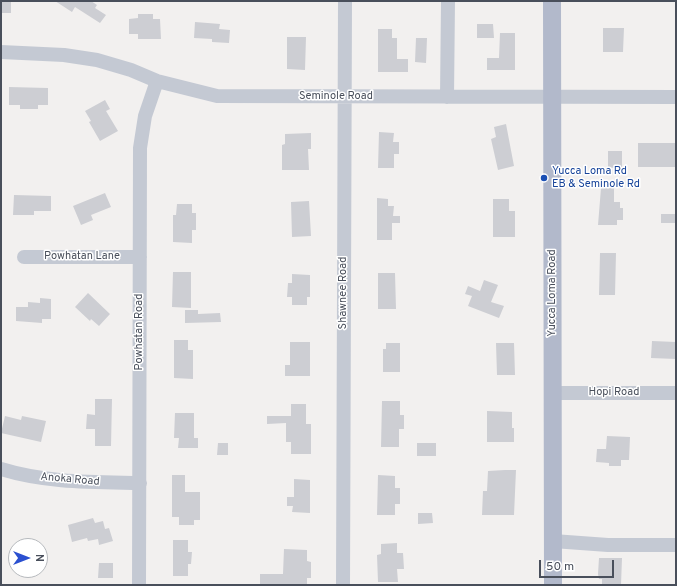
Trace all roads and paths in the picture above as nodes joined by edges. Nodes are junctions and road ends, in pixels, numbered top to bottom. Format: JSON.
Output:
{"nodes":[{"id":1,"x":345,"y":1,"type":"edge"},
{"id":2,"x":448,"y":1,"type":"edge"},
{"id":3,"x":552,"y":1,"type":"edge"},
{"id":4,"x":1,"y":52,"type":"edge"},
{"id":5,"x":156,"y":81,"type":"junction"},
{"id":6,"x":345,"y":97,"type":"junction"},
{"id":7,"x":447,"y":97,"type":"junction"},
{"id":8,"x":552,"y":97,"type":"junction"},
{"id":9,"x":676,"y":97,"type":"edge"},
{"id":10,"x":24,"y":257,"type":"dead end"},
{"id":11,"x":140,"y":257,"type":"junction"},
{"id":12,"x":553,"y":393,"type":"junction"},
{"id":13,"x":676,"y":393,"type":"edge"},
{"id":14,"x":1,"y":469,"type":"edge"},
{"id":15,"x":140,"y":483,"type":"junction"},
{"id":16,"x":553,"y":541,"type":"junction"},
{"id":17,"x":676,"y":545,"type":"edge"},
{"id":18,"x":140,"y":585,"type":"edge"},
{"id":19,"x":343,"y":585,"type":"edge"},
{"id":20,"x":553,"y":585,"type":"edge"}],
"edges":[{"from":1,"to":6,"type":"street","name":"Shawnee Road"},
{"from":2,"to":7,"type":"street"},
{"from":3,"to":8,"type":"main road","name":"Yucca Loma Road"},
{"from":4,"to":5,"type":"street","name":"Seminole Road"},
{"from":5,"to":6,"type":"street","name":"Seminole Road"},
{"from":5,"to":11,"type":"street","name":"Powhatan Road"},
{"from":6,"to":7,"type":"street","name":"Seminole Road"},
{"from":6,"to":19,"type":"street","name":"Shawnee Road"},
{"from":7,"to":8,"type":"street","name":"Seminole Road"},
{"from":8,"to":9,"type":"street","name":"Seminole Road"},
{"from":8,"to":12,"type":"main road","name":"Yucca Loma Road"},
{"from":10,"to":11,"type":"street","name":"Powhatan Lane"},
{"from":11,"to":15,"type":"street","name":"Powhatan Road"},
{"from":12,"to":13,"type":"street","name":"Hopi Road"},
{"from":12,"to":16,"type":"main road","name":"Yucca Loma Road"},
{"from":14,"to":15,"type":"street","name":"Anoka Road"},
{"from":15,"to":18,"type":"street","name":"Powhatan Road"},
{"from":16,"to":17,"type":"street"},
{"from":16,"to":20,"type":"main road","name":"Yucca Loma Road"}]}
